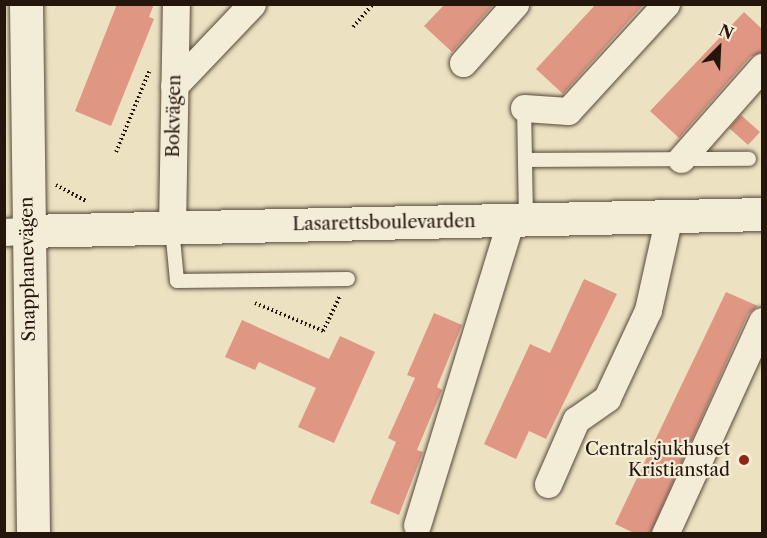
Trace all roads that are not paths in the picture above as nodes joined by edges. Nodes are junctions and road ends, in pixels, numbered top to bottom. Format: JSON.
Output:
{"nodes":[{"id":1,"x":26,"y":4,"type":"edge"},
{"id":2,"x":176,"y":4,"type":"edge"},
{"id":3,"x":252,"y":4,"type":"edge"},
{"id":4,"x":515,"y":4,"type":"edge"},
{"id":5,"x":666,"y":4,"type":"edge"},
{"id":6,"x":463,"y":63,"type":"dead end"},
{"id":7,"x":762,"y":67,"type":"edge"},
{"id":8,"x":174,"y":86,"type":"junction"},
{"id":9,"x":524,"y":102,"type":"joint"},
{"id":10,"x":681,"y":159,"type":"junction"},
{"id":11,"x":748,"y":159,"type":"dead end"},
{"id":12,"x":525,"y":160,"type":"junction"},
{"id":13,"x":762,"y":214,"type":"edge"},
{"id":14,"x":669,"y":216,"type":"junction"},
{"id":15,"x":518,"y":220,"type":"junction"},
{"id":16,"x":172,"y":228,"type":"junction"},
{"id":17,"x":15,"y":232,"type":"edge"},
{"id":18,"x":348,"y":279,"type":"road end"},
{"id":19,"x":762,"y":321,"type":"edge"},
{"id":20,"x":548,"y":484,"type":"dead end"},
{"id":21,"x":417,"y":525,"type":"dead end"},
{"id":22,"x":33,"y":534,"type":"edge"},
{"id":23,"x":665,"y":534,"type":"edge"}],
"edges":[{"from":1,"to":17,"type":"street","name":"Snapphanevägen"},
{"from":2,"to":8,"type":"street","name":"Bokvägen"},
{"from":3,"to":8,"type":"street"},
{"from":4,"to":6,"type":"street"},
{"from":5,"to":9,"type":"street"},
{"from":7,"to":10,"type":"street"},
{"from":8,"to":16,"type":"street","name":"Bokvägen"},
{"from":9,"to":12,"type":"lane"},
{"from":10,"to":11,"type":"lane"},
{"from":10,"to":12,"type":"lane"},
{"from":12,"to":15,"type":"lane"},
{"from":13,"to":14,"type":"street","name":"Lasarettsboulevarden"},
{"from":14,"to":15,"type":"street","name":"Lasarettsboulevarden"},
{"from":14,"to":20,"type":"street"},
{"from":15,"to":16,"type":"street","name":"Lasarettsboulevarden"},
{"from":15,"to":21,"type":"street"},
{"from":16,"to":17,"type":"street","name":"Lasarettsboulevarden"},
{"from":16,"to":18,"type":"lane"},
{"from":17,"to":22,"type":"street","name":"Snapphanevägen"},
{"from":19,"to":23,"type":"street"}]}
